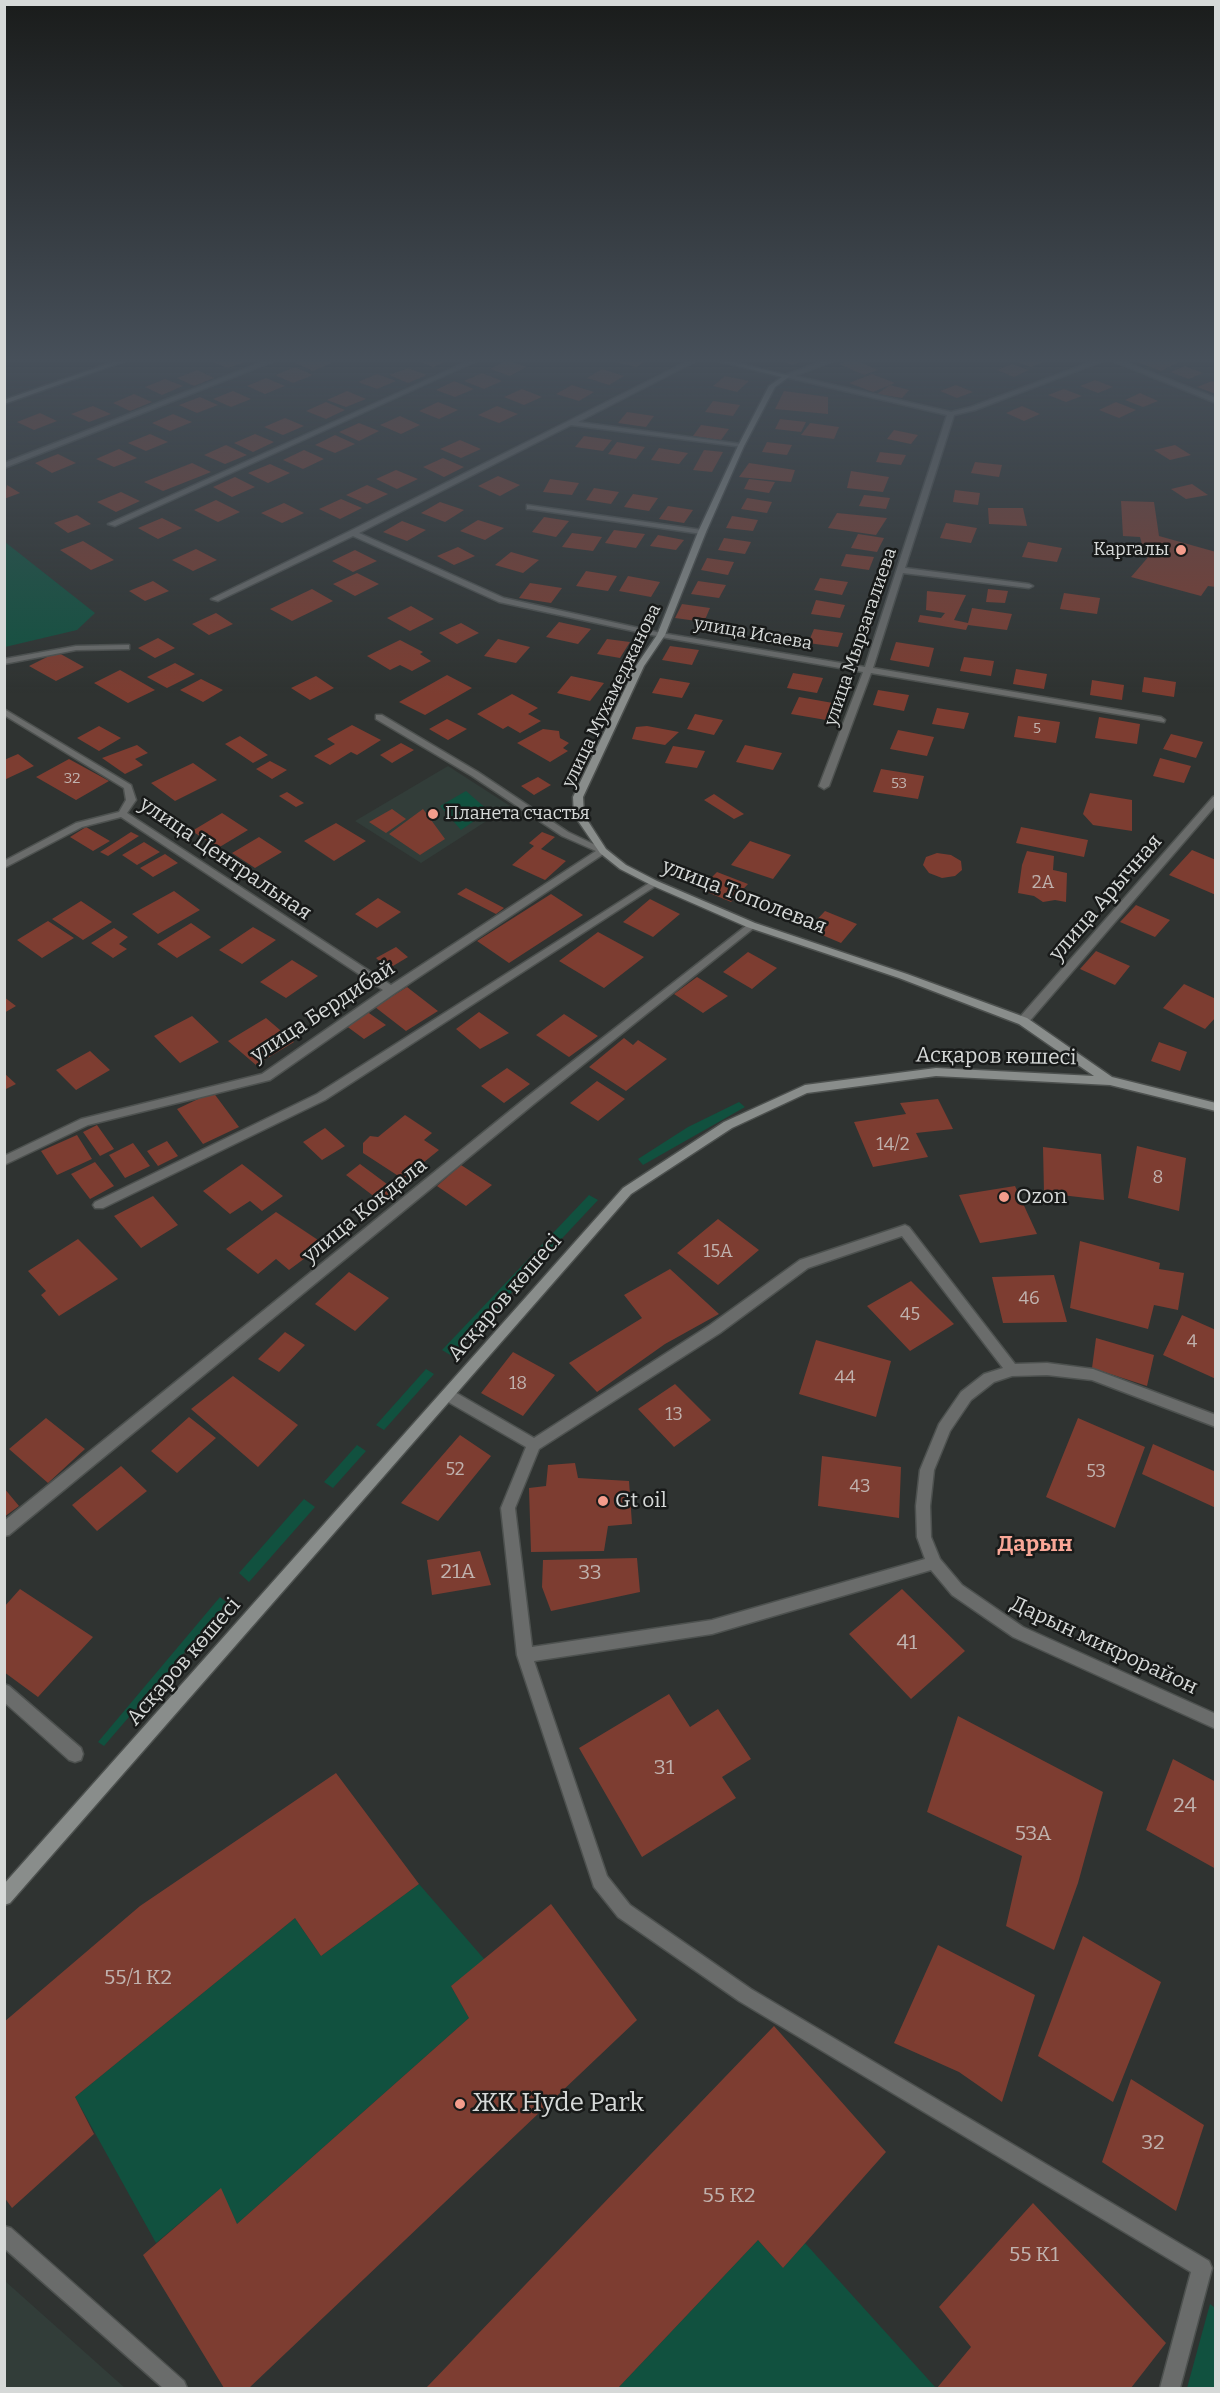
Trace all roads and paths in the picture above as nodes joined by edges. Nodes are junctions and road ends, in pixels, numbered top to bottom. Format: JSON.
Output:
{"nodes":[{"id":1,"x":230,"y":471,"type":"edge"},
{"id":2,"x":476,"y":471,"type":"edge"},
{"id":3,"x":730,"y":471,"type":"edge"},
{"id":4,"x":932,"y":471,"type":"edge"},
{"id":5,"x":530,"y":507,"type":"dead end"},
{"id":6,"x":112,"y":524,"type":"dead end"},
{"id":7,"x":702,"y":532,"type":"junction"},
{"id":8,"x":353,"y":533,"type":"junction"},
{"id":9,"x":900,"y":570,"type":"junction"},
{"id":10,"x":1029,"y":586,"type":"dead end"},
{"id":11,"x":215,"y":599,"type":"dead end"},
{"id":12,"x":662,"y":635,"type":"junction"},
{"id":13,"x":126,"y":647,"type":"dead end"},
{"id":14,"x":4,"y":662,"type":"edge"},
{"id":15,"x":868,"y":670,"type":"junction"},
{"id":16,"x":4,"y":711,"type":"edge"},
{"id":17,"x":379,"y":717,"type":"dead end"},
{"id":18,"x":1161,"y":720,"type":"dead end"},
{"id":19,"x":824,"y":786,"type":"dead end"},
{"id":20,"x":1215,"y":799,"type":"edge"},
{"id":21,"x":122,"y":814,"type":"junction"},
{"id":22,"x":603,"y":851,"type":"junction"},
{"id":23,"x":4,"y":865,"type":"edge"},
{"id":24,"x":654,"y":883,"type":"junction"},
{"id":25,"x":751,"y":925,"type":"junction"},
{"id":26,"x":391,"y":990,"type":"junction"},
{"id":27,"x":1023,"y":1021,"type":"junction"},
{"id":28,"x":1110,"y":1081,"type":"junction"},
{"id":29,"x":1215,"y":1107,"type":"edge"},
{"id":30,"x":4,"y":1161,"type":"edge"},
{"id":31,"x":99,"y":1205,"type":"dead end"},
{"id":32,"x":1012,"y":1370,"type":"junction"},
{"id":33,"x":448,"y":1395,"type":"junction"},
{"id":34,"x":1215,"y":1421,"type":"edge"},
{"id":35,"x":534,"y":1445,"type":"junction"},
{"id":36,"x":4,"y":1530,"type":"edge"},
{"id":37,"x":934,"y":1563,"type":"junction"},
{"id":38,"x":525,"y":1655,"type":"junction"},
{"id":39,"x":4,"y":1691,"type":"edge"},
{"id":40,"x":1215,"y":1722,"type":"edge"},
{"id":41,"x":75,"y":1754,"type":"dead end"},
{"id":42,"x":4,"y":1897,"type":"edge"},
{"id":43,"x":4,"y":2235,"type":"edge"},
{"id":44,"x":177,"y":2388,"type":"edge"},
{"id":45,"x":1170,"y":2388,"type":"edge"}],
"edges":[{"from":1,"to":6,"type":"street"},
{"from":2,"to":8,"type":"street"},
{"from":3,"to":7,"type":"street","name":"улица Мухамеджанова"},
{"from":4,"to":9,"type":"street","name":"улица Мырзагалиева"},
{"from":5,"to":7,"type":"street"},
{"from":7,"to":12,"type":"street","name":"улица Мухамеджанова"},
{"from":8,"to":11,"type":"street"},
{"from":8,"to":12,"type":"street","name":"улица Исаева"},
{"from":9,"to":10,"type":"street"},
{"from":9,"to":15,"type":"street","name":"улица Мырзагалиева"},
{"from":12,"to":15,"type":"street","name":"улица Исаева"},
{"from":12,"to":22,"type":"street","name":"улица Мухамеджанова"},
{"from":13,"to":14,"type":"street"},
{"from":15,"to":18,"type":"street","name":"улица Исаева"},
{"from":15,"to":19,"type":"street","name":"улица Мырзагалиева"},
{"from":16,"to":21,"type":"street","name":"улица Центральная"},
{"from":17,"to":22,"type":"street","name":"улица Тополевая"},
{"from":20,"to":27,"type":"street","name":"улица Арычная"},
{"from":21,"to":23,"type":"street"},
{"from":21,"to":26,"type":"street","name":"улица Центральная"},
{"from":22,"to":24,"type":"street","name":"улица Тополевая"},
{"from":22,"to":26,"type":"street","name":"улица Бердибай"},
{"from":24,"to":25,"type":"street","name":"улица Тополевая"},
{"from":24,"to":31,"type":"street"},
{"from":25,"to":27,"type":"street","name":"улица Тополевая"},
{"from":25,"to":36,"type":"street","name":"улица Кокдала"},
{"from":26,"to":30,"type":"street","name":"улица Бердибай"},
{"from":27,"to":28,"type":"street","name":"улица Тополевая"},
{"from":28,"to":29,"type":"street","name":"Асқаров көшесі"},
{"from":28,"to":33,"type":"street","name":"Асқаров көшесі"},
{"from":32,"to":34,"type":"street","name":"Дарын микрорайон"},
{"from":32,"to":35,"type":"street"},
{"from":32,"to":37,"type":"street","name":"Дарын микрорайон"},
{"from":33,"to":35,"type":"street"},
{"from":33,"to":42,"type":"street","name":"Асқаров көшесі"},
{"from":35,"to":38,"type":"street"},
{"from":37,"to":38,"type":"street"},
{"from":37,"to":40,"type":"street","name":"Дарын микрорайон"},
{"from":38,"to":45,"type":"street"},
{"from":39,"to":41,"type":"street"},
{"from":43,"to":44,"type":"street"}]}
